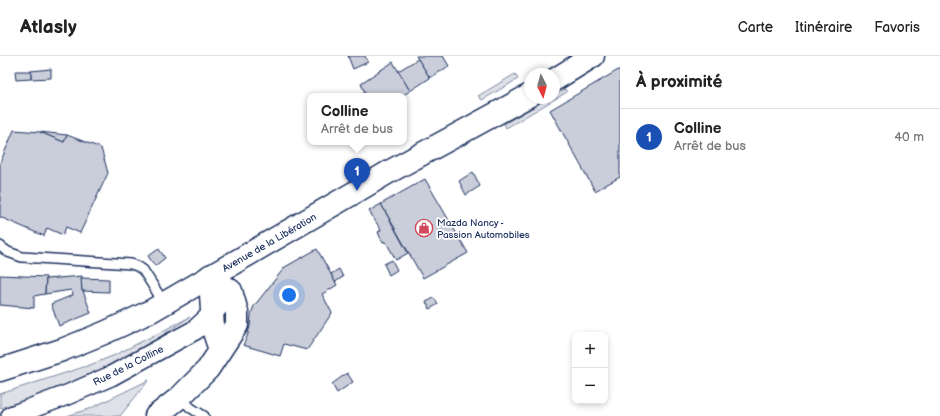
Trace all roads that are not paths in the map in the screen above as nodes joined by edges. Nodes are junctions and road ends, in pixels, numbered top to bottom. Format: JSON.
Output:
{"nodes":[{"id":1,"x":593,"y":56,"type":"edge"},
{"id":2,"x":560,"y":76,"type":"edge"},
{"id":3,"x":524,"y":98,"type":"edge"},
{"id":4,"x":0,"y":246,"type":"edge"},
{"id":5,"x":210,"y":276,"type":"junction"},
{"id":6,"x":231,"y":291,"type":"junction"},
{"id":7,"x":164,"y":303,"type":"junction"},
{"id":8,"x":212,"y":314,"type":"junction"},
{"id":9,"x":220,"y":350,"type":"junction"},
{"id":10,"x":0,"y":370,"type":"edge"},
{"id":11,"x":180,"y":397,"type":"junction"},
{"id":12,"x":11,"y":416,"type":"edge"},
{"id":13,"x":156,"y":416,"type":"edge"},
{"id":14,"x":204,"y":416,"type":"edge"}],
"edges":[{"from":1,"to":2,"type":"main road"},
{"from":3,"to":5,"type":"main road","name":"Avenue de la Libération"},
{"from":4,"to":7,"type":"lane"},
{"from":5,"to":6,"type":"main road"},
{"from":5,"to":7,"type":"main road","name":"Avenue de la Libération"},
{"from":5,"to":8,"type":"main road"},
{"from":6,"to":8,"type":"street","name":"Rue de la Colline"},
{"from":6,"to":9,"type":"main road"},
{"from":7,"to":10,"type":"main road","name":"Avenue de la Libération"},
{"from":8,"to":9,"type":"main road"},
{"from":8,"to":12,"type":"street","name":"Rue de la Colline"},
{"from":9,"to":11,"type":"main road"},
{"from":11,"to":13,"type":"main road"},
{"from":11,"to":14,"type":"lane"}]}
